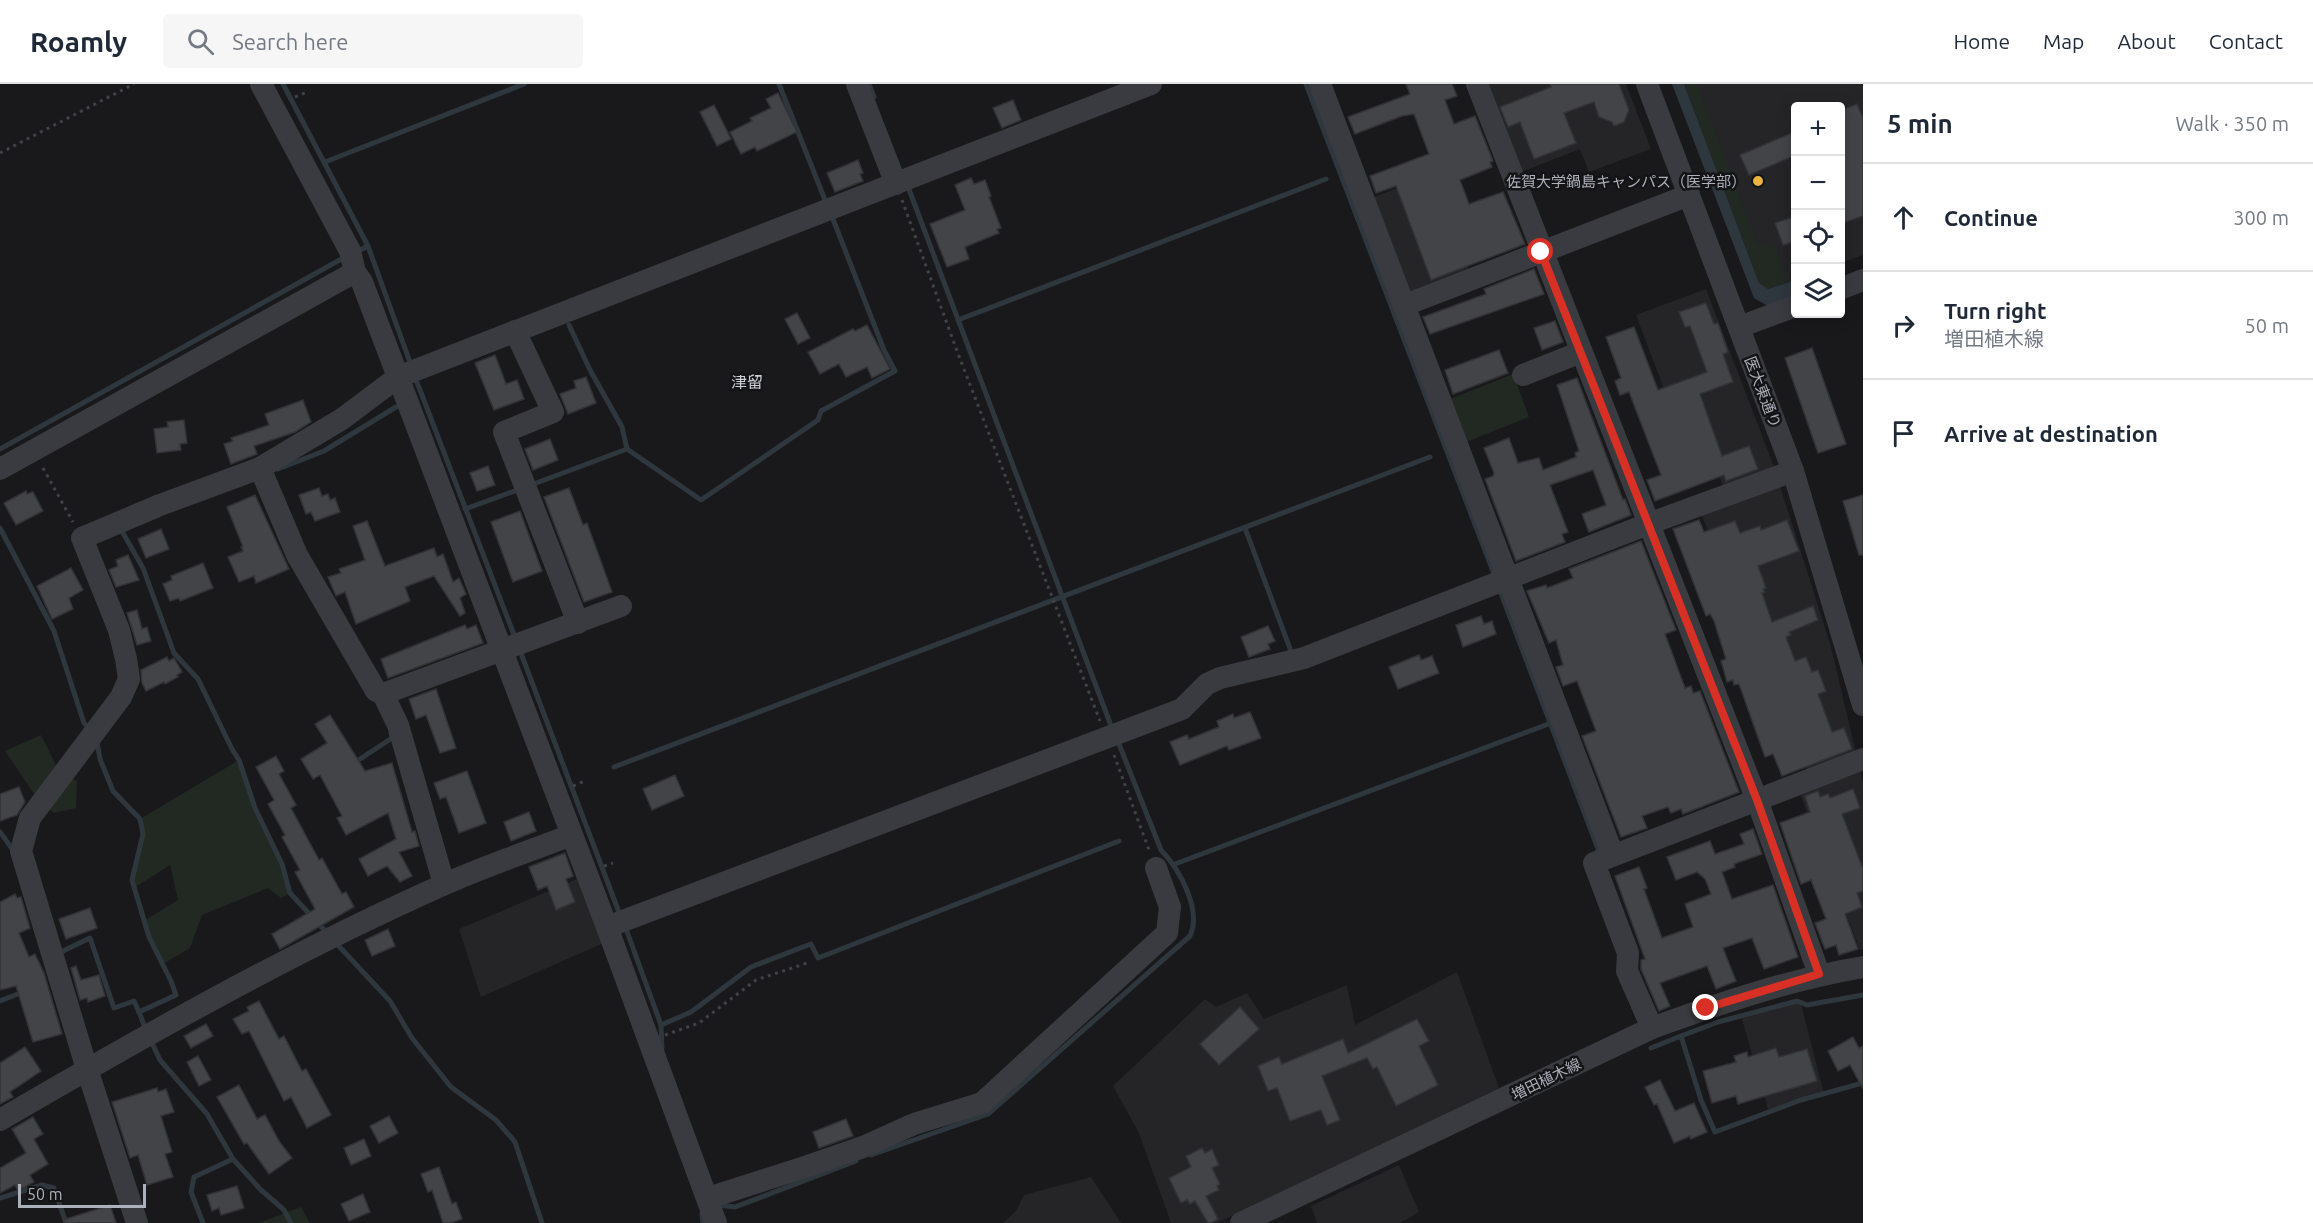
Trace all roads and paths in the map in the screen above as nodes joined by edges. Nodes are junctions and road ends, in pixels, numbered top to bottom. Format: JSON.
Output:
{"nodes":[{"id":1,"x":134,"y":84,"type":"edge"},
{"id":2,"x":261,"y":84,"type":"edge"},
{"id":3,"x":857,"y":84,"type":"edge"},
{"id":4,"x":1151,"y":84,"type":"edge"},
{"id":5,"x":1320,"y":84,"type":"edge"},
{"id":6,"x":1477,"y":84,"type":"edge"},
{"id":7,"x":1647,"y":84,"type":"edge"},
{"id":8,"x":127,"y":86,"type":"edge"},
{"id":9,"x":305,"y":93,"type":"dead end"},
{"id":10,"x":295,"y":97,"type":"dead end"},
{"id":11,"x":0,"y":153,"type":"edge"},
{"id":12,"x":903,"y":182,"type":"junction"},
{"id":13,"x":1689,"y":195,"type":"junction"},
{"id":14,"x":1541,"y":252,"type":"junction"},
{"id":15,"x":353,"y":261,"type":"junction"},
{"id":16,"x":1863,"y":280,"type":"edge"},
{"id":17,"x":1845,"y":287,"type":"edge"},
{"id":18,"x":1405,"y":305,"type":"junction"},
{"id":19,"x":1791,"y":308,"type":"edge"},
{"id":20,"x":1739,"y":327,"type":"junction"},
{"id":21,"x":515,"y":331,"type":"junction"},
{"id":22,"x":1581,"y":352,"type":"junction"},
{"id":23,"x":405,"y":374,"type":"junction"},
{"id":24,"x":1523,"y":375,"type":"dead end"},
{"id":25,"x":33,"y":451,"type":"junction"},
{"id":26,"x":0,"y":468,"type":"edge"},
{"id":27,"x":260,"y":468,"type":"junction"},
{"id":28,"x":1793,"y":471,"type":"junction"},
{"id":29,"x":1648,"y":524,"type":"junction"},
{"id":30,"x":82,"y":538,"type":"junction"},
{"id":31,"x":1500,"y":582,"type":"junction"},
{"id":32,"x":621,"y":606,"type":"dead end"},
{"id":33,"x":1056,"y":606,"type":"dead end"},
{"id":34,"x":578,"y":622,"type":"junction"},
{"id":35,"x":512,"y":648,"type":"junction"},
{"id":36,"x":380,"y":693,"type":"junction"},
{"id":37,"x":1863,"y":705,"type":"edge"},
{"id":38,"x":1863,"y":759,"type":"edge"},
{"id":39,"x":1757,"y":800,"type":"junction"},
{"id":40,"x":570,"y":835,"type":"junction"},
{"id":41,"x":1605,"y":858,"type":"junction"},
{"id":42,"x":1158,"y":874,"type":"dead end"},
{"id":43,"x":444,"y":884,"type":"junction"},
{"id":44,"x":607,"y":927,"type":"junction"},
{"id":45,"x":807,"y":963,"type":"dead end"},
{"id":46,"x":1863,"y":967,"type":"edge"},
{"id":47,"x":1819,"y":974,"type":"junction"},
{"id":48,"x":1652,"y":1028,"type":"junction"},
{"id":49,"x":664,"y":1035,"type":"dead end"},
{"id":50,"x":87,"y":1069,"type":"junction"},
{"id":51,"x":0,"y":1120,"type":"edge"},
{"id":52,"x":714,"y":1205,"type":"edge"},
{"id":53,"x":137,"y":1223,"type":"edge"},
{"id":54,"x":1242,"y":1223,"type":"edge"}],
"edges":[{"from":1,"to":8,"type":"path"},
{"from":2,"to":15,"type":"street"},
{"from":3,"to":12,"type":"street"},
{"from":4,"to":12,"type":"street"},
{"from":5,"to":18,"type":"street"},
{"from":6,"to":14,"type":"street"},
{"from":7,"to":13,"type":"street","name":"医大東通り"},
{"from":8,"to":11,"type":"path"},
{"from":9,"to":10,"type":"path"},
{"from":12,"to":21,"type":"street"},
{"from":12,"to":33,"type":"path"},
{"from":13,"to":14,"type":"street"},
{"from":13,"to":20,"type":"street","name":"医大東通り"},
{"from":14,"to":18,"type":"street"},
{"from":14,"to":22,"type":"street"},
{"from":15,"to":23,"type":"street"},
{"from":15,"to":25,"type":"street"},
{"from":16,"to":17,"type":"street"},
{"from":18,"to":31,"type":"street"},
{"from":19,"to":20,"type":"street"},
{"from":20,"to":28,"type":"street","name":"医大東通り"},
{"from":21,"to":23,"type":"street"},
{"from":21,"to":34,"type":"street"},
{"from":22,"to":24,"type":"street"},
{"from":22,"to":29,"type":"street"},
{"from":23,"to":27,"type":"street"},
{"from":23,"to":35,"type":"street"},
{"from":25,"to":26,"type":"street"},
{"from":25,"to":30,"type":"path"},
{"from":27,"to":30,"type":"street"},
{"from":27,"to":36,"type":"street"},
{"from":28,"to":29,"type":"street"},
{"from":28,"to":37,"type":"street","name":"医大東通り"},
{"from":29,"to":31,"type":"street"},
{"from":29,"to":39,"type":"street"},
{"from":30,"to":50,"type":"street"},
{"from":31,"to":41,"type":"street"},
{"from":31,"to":44,"type":"street"},
{"from":32,"to":34,"type":"street"},
{"from":34,"to":35,"type":"street"},
{"from":35,"to":36,"type":"street"},
{"from":35,"to":40,"type":"street"},
{"from":36,"to":43,"type":"street"},
{"from":38,"to":39,"type":"street"},
{"from":39,"to":41,"type":"street"},
{"from":39,"to":47,"type":"street"},
{"from":40,"to":43,"type":"street"},
{"from":40,"to":44,"type":"street"},
{"from":41,"to":48,"type":"street"},
{"from":42,"to":52,"type":"street"},
{"from":43,"to":50,"type":"street"},
{"from":44,"to":52,"type":"street"},
{"from":45,"to":49,"type":"path"},
{"from":46,"to":47,"type":"street","name":"増田植木線"},
{"from":47,"to":48,"type":"street","name":"増田植木線"},
{"from":48,"to":54,"type":"street","name":"増田植木線"},
{"from":50,"to":51,"type":"street"},
{"from":50,"to":53,"type":"street"}]}
